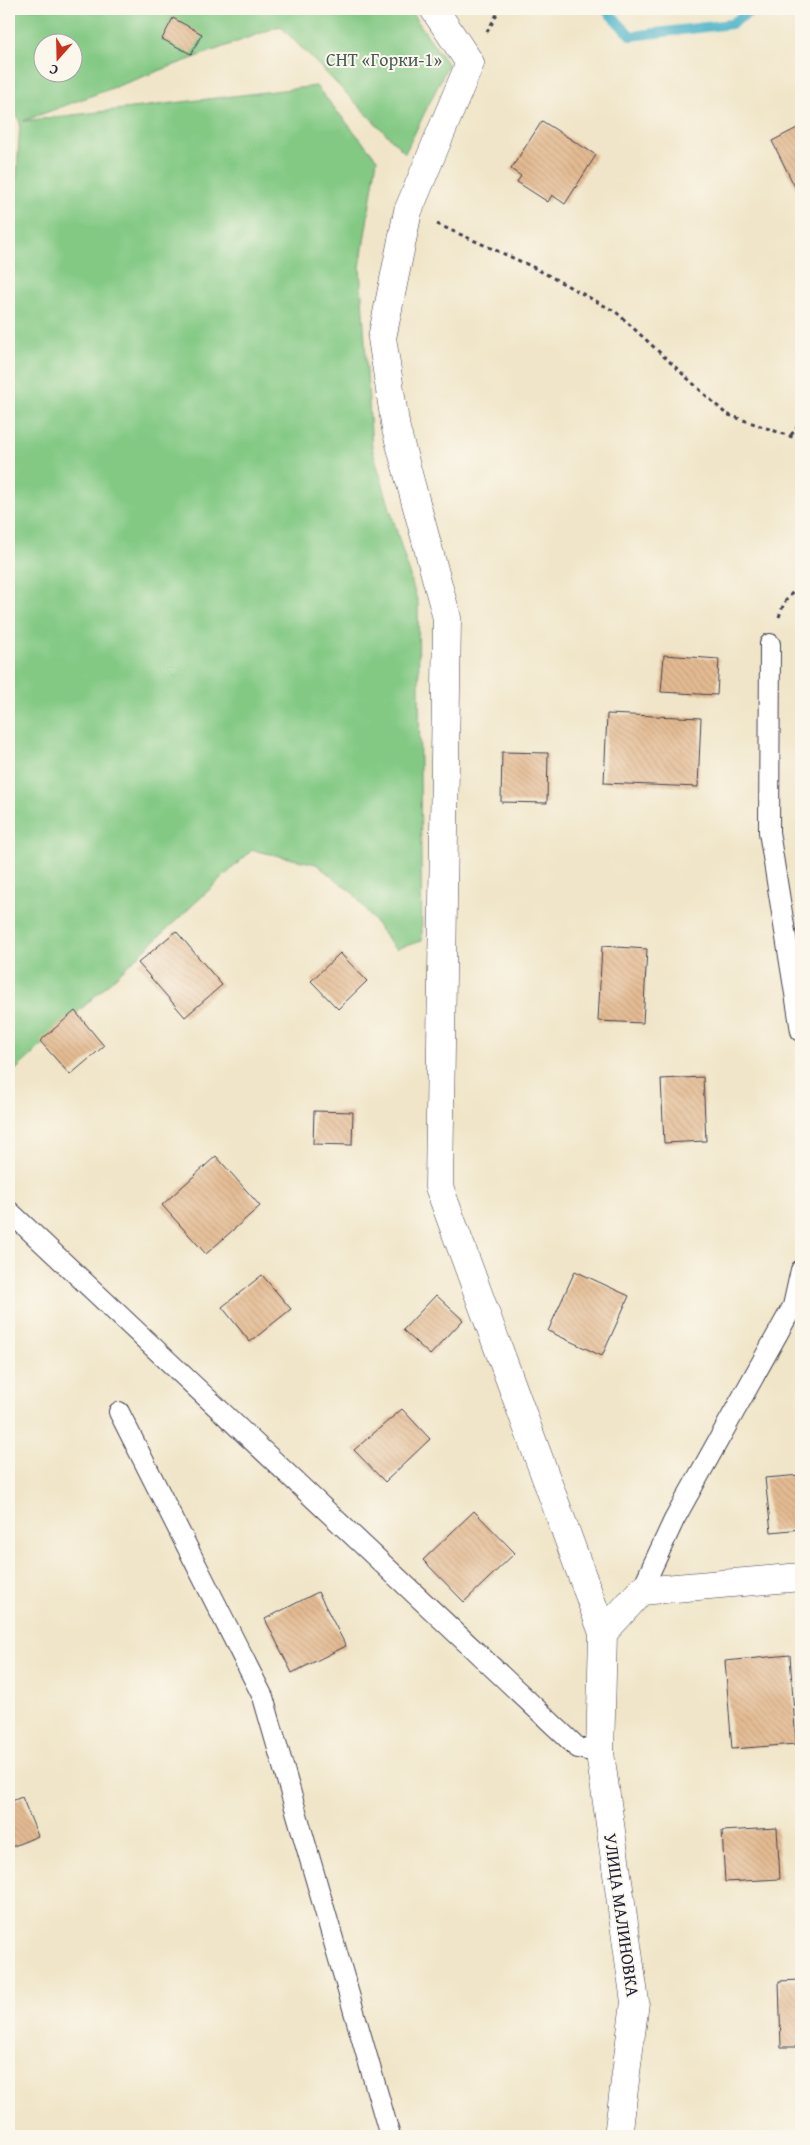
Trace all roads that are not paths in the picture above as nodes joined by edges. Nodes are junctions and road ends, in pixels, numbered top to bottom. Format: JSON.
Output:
{"nodes":[{"id":1,"x":434,"y":9,"type":"edge"},
{"id":2,"x":770,"y":644,"type":"road end"},
{"id":3,"x":801,"y":1031,"type":"edge"},
{"id":4,"x":9,"y":1211,"type":"edge"},
{"id":5,"x":801,"y":1270,"type":"edge"},
{"id":6,"x":119,"y":1412,"type":"dead end"},
{"id":7,"x":801,"y":1577,"type":"edge"},
{"id":8,"x":640,"y":1591,"type":"junction"},
{"id":9,"x":603,"y":1634,"type":"junction"},
{"id":10,"x":600,"y":1753,"type":"junction"},
{"id":11,"x":390,"y":2136,"type":"edge"},
{"id":12,"x":618,"y":2136,"type":"edge"}],
"edges":[{"from":1,"to":9,"type":"street"},
{"from":2,"to":3,"type":"lane"},
{"from":4,"to":10,"type":"lane"},
{"from":5,"to":8,"type":"lane"},
{"from":6,"to":11,"type":"lane"},
{"from":7,"to":8,"type":"street"},
{"from":8,"to":9,"type":"street"},
{"from":9,"to":10,"type":"street","name":"УЛИЦА МАЛИНОВКА"},
{"from":10,"to":12,"type":"street","name":"УЛИЦА МАЛИНОВКА"}]}
